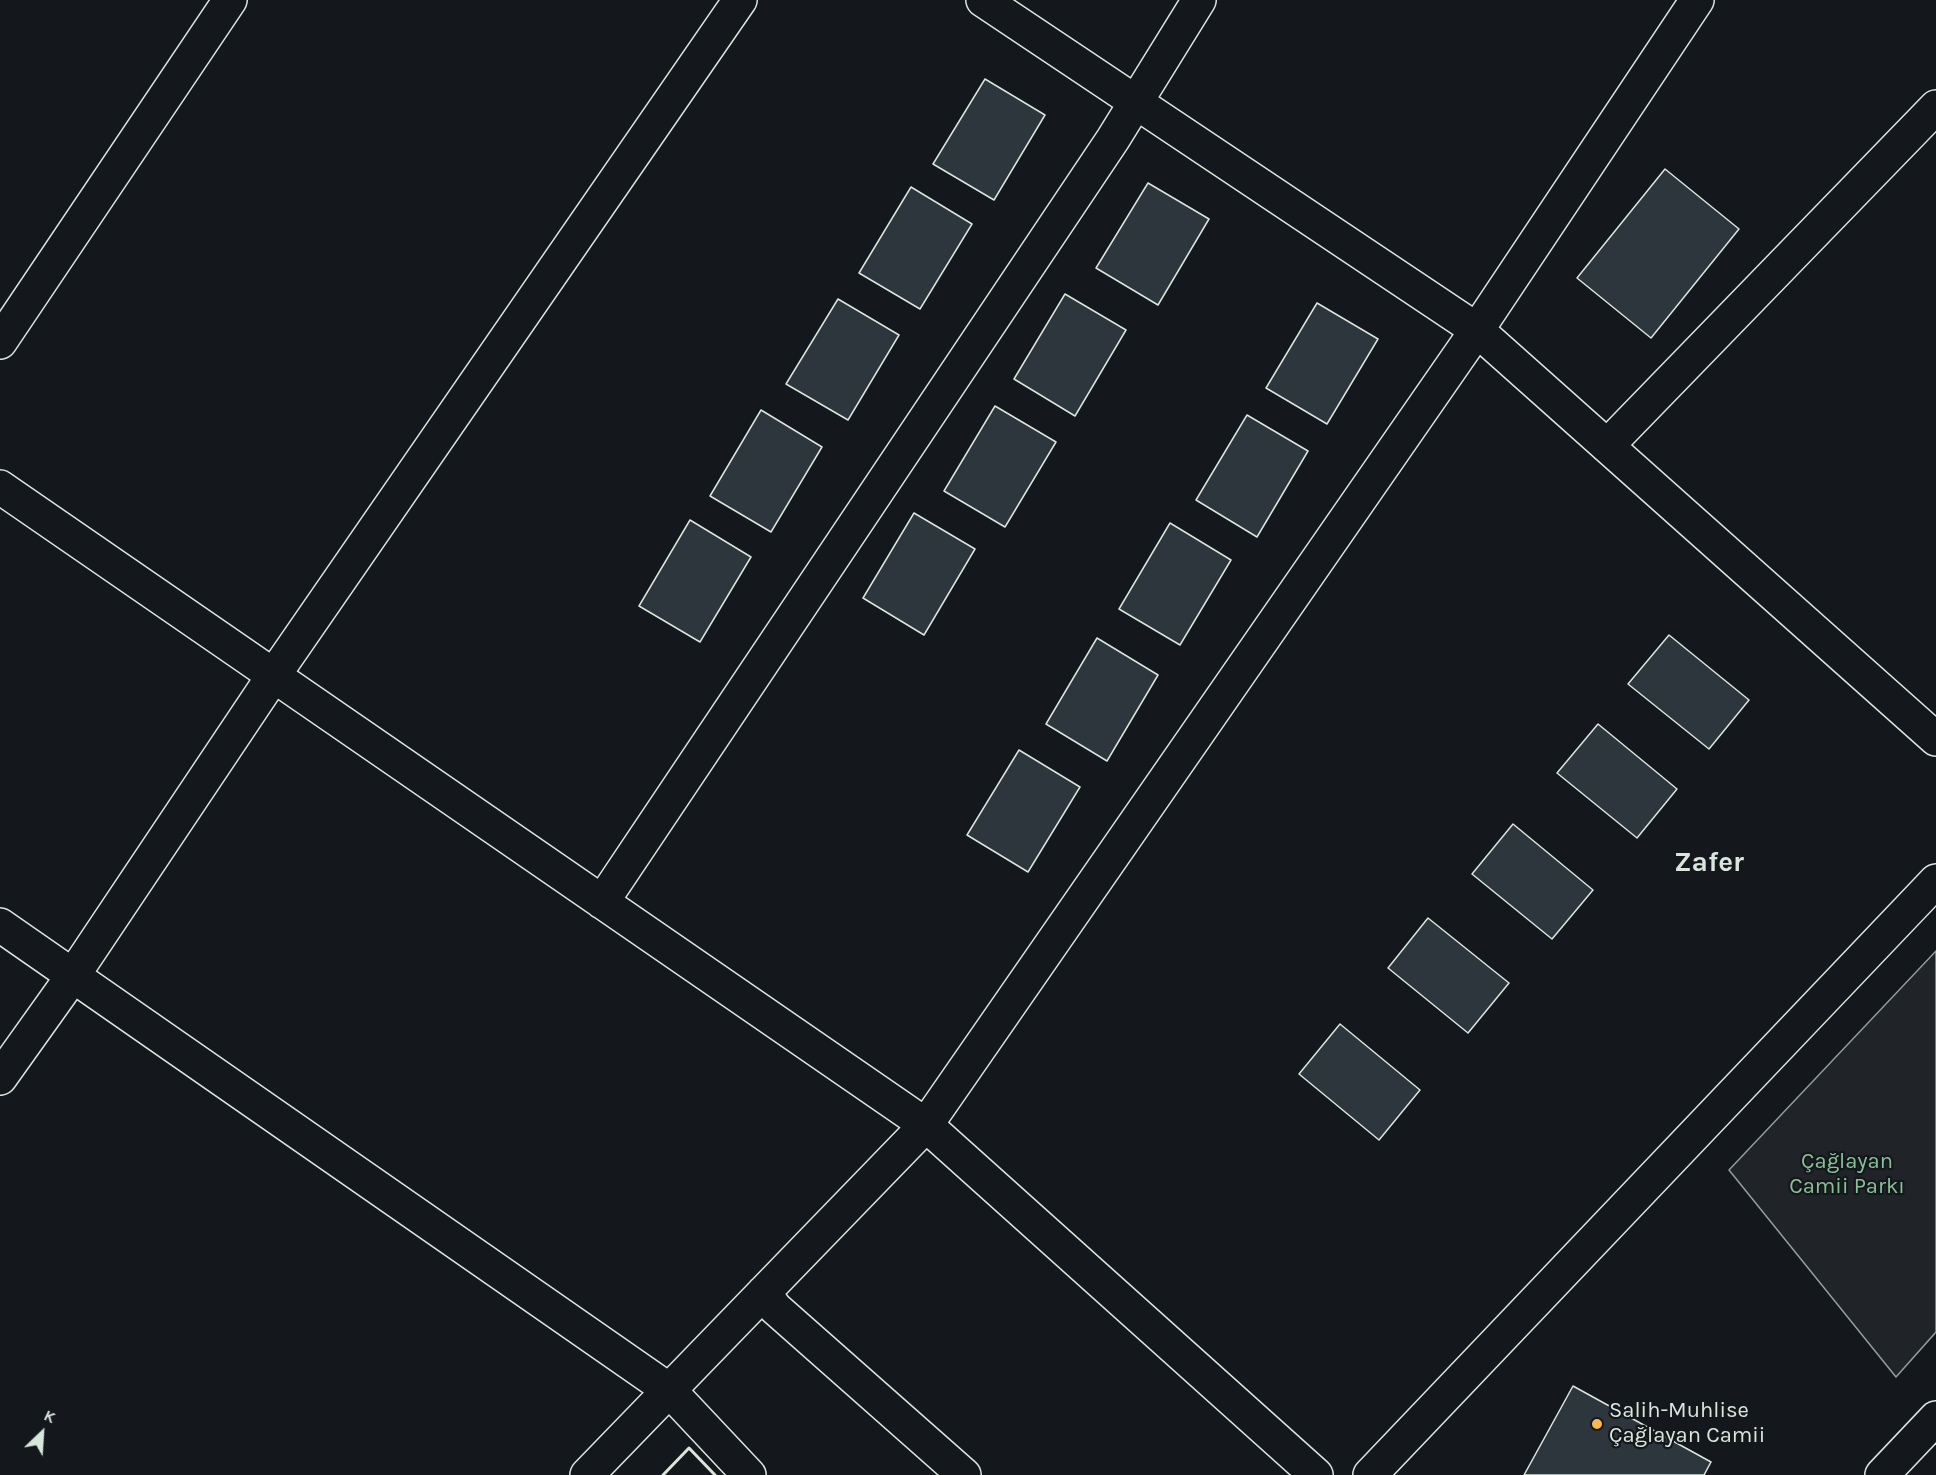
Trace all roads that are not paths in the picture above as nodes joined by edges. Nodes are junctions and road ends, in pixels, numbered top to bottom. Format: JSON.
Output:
{"nodes":[{"id":1,"x":230,"y":0,"type":"edge"},
{"id":2,"x":740,"y":0,"type":"edge"},
{"id":3,"x":983,"y":0,"type":"edge"},
{"id":4,"x":1199,"y":0,"type":"edge"},
{"id":5,"x":1697,"y":0,"type":"edge"},
{"id":6,"x":1136,"y":102,"type":"junction"},
{"id":7,"x":1936,"y":107,"type":"edge"},
{"id":8,"x":1476,"y":330,"type":"junction"},
{"id":9,"x":0,"y":342,"type":"edge"},
{"id":10,"x":1607,"y":446,"type":"junction"},
{"id":11,"x":0,"y":487,"type":"edge"},
{"id":12,"x":274,"y":675,"type":"junction"},
{"id":13,"x":1936,"y":739,"type":"edge"},
{"id":14,"x":1936,"y":881,"type":"edge"},
{"id":15,"x":602,"y":902,"type":"junction"},
{"id":16,"x":0,"y":925,"type":"edge"},
{"id":17,"x":72,"y":977,"type":"junction"},
{"id":18,"x":0,"y":1078,"type":"edge"},
{"id":19,"x":926,"y":1125,"type":"junction"},
{"id":20,"x":764,"y":1292,"type":"junction"},
{"id":21,"x":669,"y":1390,"type":"junction"},
{"id":22,"x":1936,"y":1418,"type":"edge"},
{"id":23,"x":587,"y":1475,"type":"edge"},
{"id":24,"x":749,"y":1475,"type":"edge"},
{"id":25,"x":964,"y":1475,"type":"edge"},
{"id":26,"x":1316,"y":1475,"type":"edge"},
{"id":27,"x":1370,"y":1475,"type":"edge"},
{"id":28,"x":1882,"y":1475,"type":"edge"}],
"edges":[{"from":1,"to":9,"type":"street"},
{"from":2,"to":12,"type":"street"},
{"from":3,"to":6,"type":"street"},
{"from":4,"to":6,"type":"street"},
{"from":5,"to":8,"type":"street"},
{"from":6,"to":8,"type":"street"},
{"from":6,"to":15,"type":"street"},
{"from":7,"to":10,"type":"street"},
{"from":8,"to":10,"type":"street"},
{"from":8,"to":19,"type":"street"},
{"from":10,"to":13,"type":"street"},
{"from":11,"to":12,"type":"street"},
{"from":12,"to":15,"type":"street"},
{"from":12,"to":17,"type":"street"},
{"from":14,"to":27,"type":"street"},
{"from":15,"to":19,"type":"street"},
{"from":16,"to":17,"type":"street"},
{"from":17,"to":18,"type":"street"},
{"from":17,"to":21,"type":"street"},
{"from":19,"to":20,"type":"street"},
{"from":19,"to":26,"type":"street"},
{"from":20,"to":21,"type":"street"},
{"from":20,"to":25,"type":"street"},
{"from":21,"to":23,"type":"street"},
{"from":21,"to":24,"type":"street"},
{"from":22,"to":28,"type":"street"}]}
